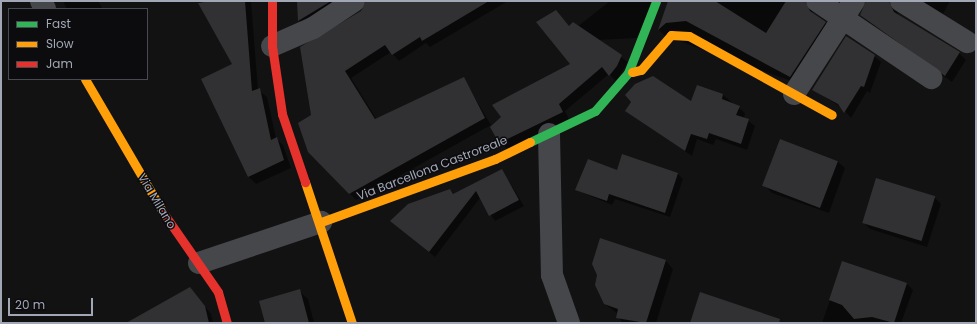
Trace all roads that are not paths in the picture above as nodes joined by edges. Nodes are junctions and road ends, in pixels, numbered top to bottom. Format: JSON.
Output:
{"nodes":[{"id":1,"x":272,"y":1,"type":"edge"},
{"id":2,"x":354,"y":1,"type":"edge"},
{"id":3,"x":656,"y":1,"type":"edge"},
{"id":4,"x":817,"y":1,"type":"edge"},
{"id":5,"x":901,"y":1,"type":"edge"},
{"id":6,"x":848,"y":9,"type":"edge"},
{"id":7,"x":967,"y":42,"type":"dead end"},
{"id":8,"x":272,"y":46,"type":"junction"},
{"id":9,"x":628,"y":73,"type":"junction"},
{"id":10,"x":931,"y":78,"type":"dead end"},
{"id":11,"x":86,"y":80,"type":"edge"},
{"id":12,"x":794,"y":94,"type":"junction"},
{"id":13,"x":832,"y":115,"type":"dead end"},
{"id":14,"x":549,"y":134,"type":"junction"},
{"id":15,"x":321,"y":222,"type":"junction"},
{"id":16,"x":200,"y":263,"type":"junction"},
{"id":17,"x":227,"y":323,"type":"edge"},
{"id":18,"x":352,"y":323,"type":"edge"},
{"id":19,"x":569,"y":323,"type":"edge"}],
"edges":[{"from":1,"to":8,"type":"street"},
{"from":2,"to":8,"type":"street"},
{"from":3,"to":9,"type":"street","name":"Via Barcellona Castroreale"},
{"from":4,"to":6,"type":"street"},
{"from":5,"to":7,"type":"street"},
{"from":6,"to":10,"type":"street"},
{"from":6,"to":12,"type":"street"},
{"from":8,"to":15,"type":"street"},
{"from":9,"to":12,"type":"street"},
{"from":9,"to":14,"type":"street","name":"Via Barcellona Castroreale"},
{"from":11,"to":16,"type":"street","name":"Via Milano"},
{"from":12,"to":13,"type":"street"},
{"from":14,"to":15,"type":"street","name":"Via Barcellona Castroreale"},
{"from":14,"to":19,"type":"street"},
{"from":15,"to":16,"type":"street"},
{"from":15,"to":18,"type":"street"},
{"from":16,"to":17,"type":"street","name":"Via Milano"}]}
